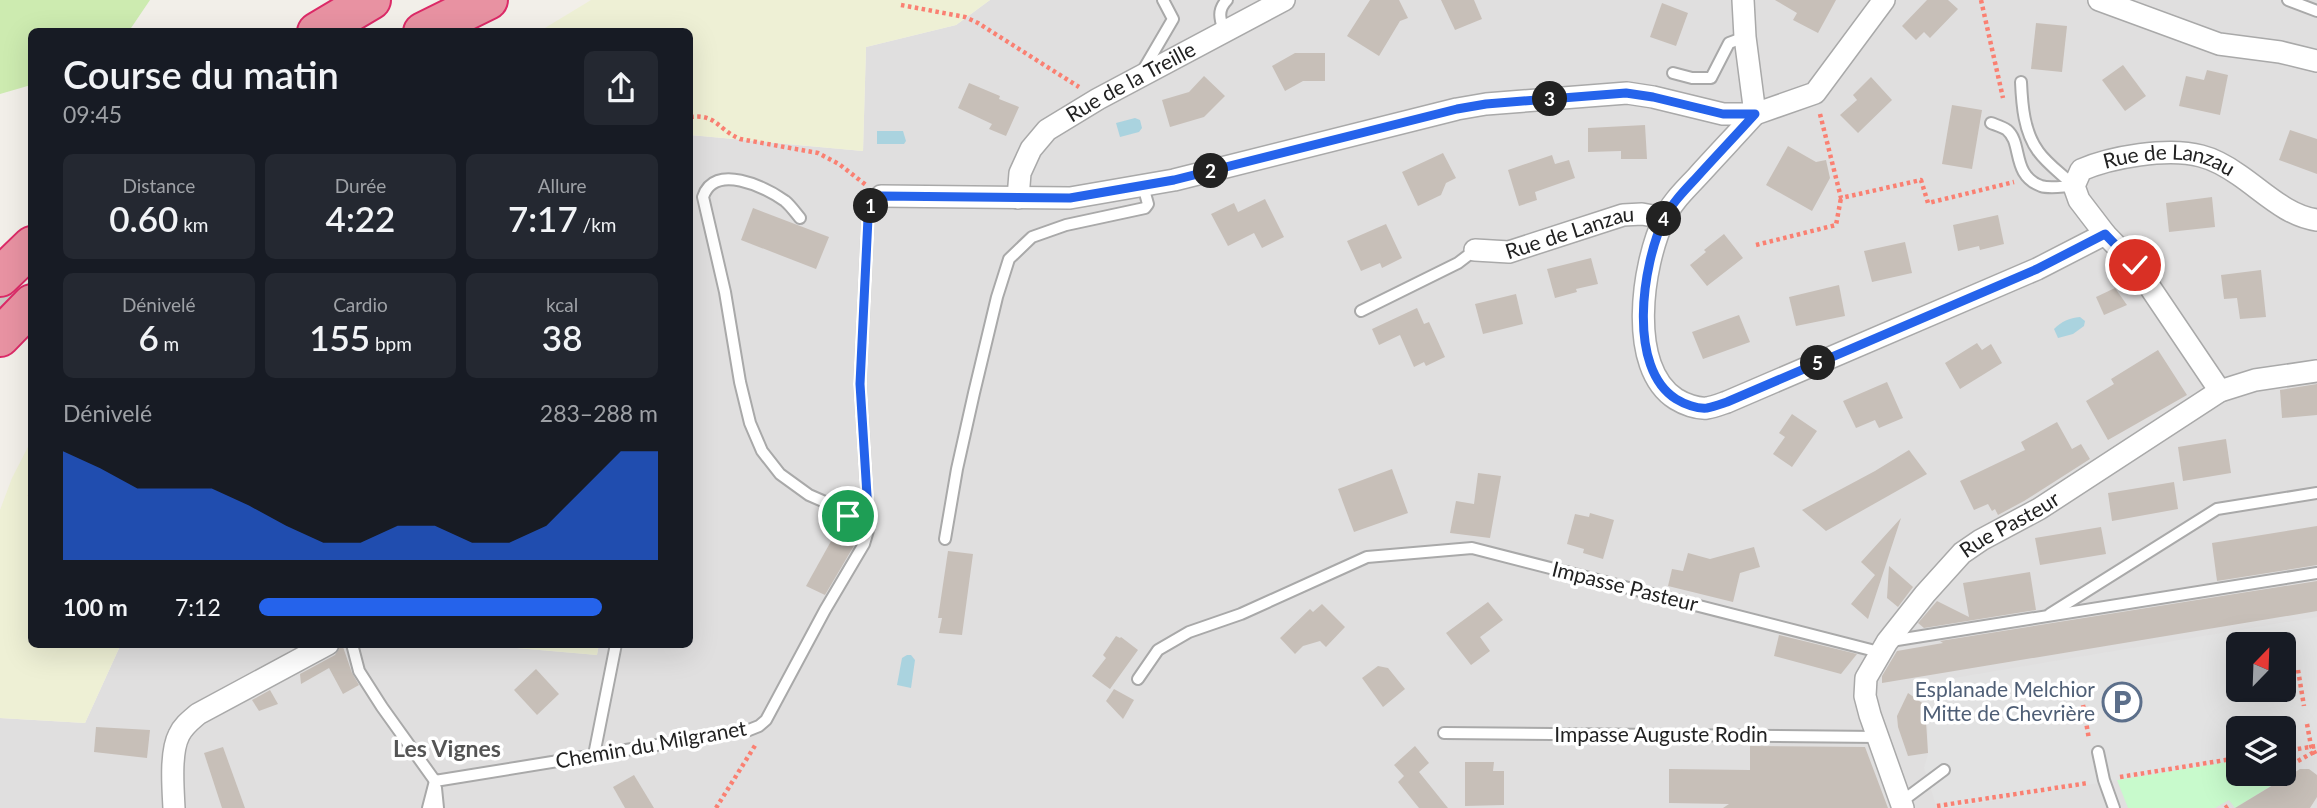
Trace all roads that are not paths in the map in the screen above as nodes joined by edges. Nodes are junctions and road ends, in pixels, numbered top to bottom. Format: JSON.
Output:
{"nodes":[{"id":1,"x":371,"y":0,"type":"edge"},
{"id":2,"x":488,"y":0,"type":"edge"},
{"id":3,"x":1163,"y":0,"type":"edge"},
{"id":4,"x":1227,"y":0,"type":"edge"},
{"id":5,"x":1284,"y":0,"type":"edge"},
{"id":6,"x":1743,"y":0,"type":"edge"},
{"id":7,"x":1884,"y":0,"type":"edge"},
{"id":8,"x":2099,"y":0,"type":"edge"},
{"id":9,"x":2288,"y":0,"type":"edge"},
{"id":10,"x":2317,"y":11,"type":"edge"},
{"id":11,"x":324,"y":28,"type":"edge"},
{"id":12,"x":431,"y":28,"type":"edge"},
{"id":13,"x":1224,"y":32,"type":"junction"},
{"id":14,"x":1745,"y":37,"type":"junction"},
{"id":15,"x":2317,"y":61,"type":"edge"},
{"id":16,"x":1673,"y":73,"type":"dead end"},
{"id":17,"x":1139,"y":77,"type":"junction"},
{"id":18,"x":2021,"y":82,"type":"dead end"},
{"id":19,"x":1755,"y":114,"type":"junction"},
{"id":20,"x":1991,"y":123,"type":"dead end"},
{"id":21,"x":1143,"y":186,"type":"junction"},
{"id":22,"x":2074,"y":186,"type":"junction"},
{"id":23,"x":881,"y":196,"type":"joint"},
{"id":24,"x":1018,"y":198,"type":"junction"},
{"id":25,"x":800,"y":218,"type":"dead end"},
{"id":26,"x":1664,"y":218,"type":"junction"},
{"id":27,"x":2317,"y":220,"type":"edge"},
{"id":28,"x":2105,"y":234,"type":"junction"},
{"id":29,"x":28,"y":250,"type":"edge"},
{"id":30,"x":1475,"y":250,"type":"joint"},
{"id":31,"x":0,"y":277,"type":"edge"},
{"id":32,"x":28,"y":308,"type":"edge"},
{"id":33,"x":1362,"y":311,"type":"dead end"},
{"id":34,"x":0,"y":337,"type":"edge"},
{"id":35,"x":2317,"y":371,"type":"edge"},
{"id":36,"x":2220,"y":391,"type":"junction"},
{"id":37,"x":2317,"y":493,"type":"edge"},
{"id":38,"x":869,"y":527,"type":"junction"},
{"id":39,"x":945,"y":539,"type":"dead end"},
{"id":40,"x":2317,"y":573,"type":"edge"},
{"id":41,"x":2045,"y":618,"type":"junction"},
{"id":42,"x":1883,"y":647,"type":"junction"},
{"id":43,"x":321,"y":648,"type":"edge"},
{"id":44,"x":353,"y":648,"type":"edge"},
{"id":45,"x":615,"y":648,"type":"edge"},
{"id":46,"x":1138,"y":679,"type":"dead end"},
{"id":47,"x":1444,"y":733,"type":"dead end"},
{"id":48,"x":1878,"y":737,"type":"junction"},
{"id":49,"x":2098,"y":752,"type":"dead end"},
{"id":50,"x":594,"y":755,"type":"junction"},
{"id":51,"x":1944,"y":770,"type":"dead end"},
{"id":52,"x":435,"y":781,"type":"junction"},
{"id":53,"x":1902,"y":805,"type":"edge"},
{"id":54,"x":174,"y":808,"type":"edge"},
{"id":55,"x":428,"y":808,"type":"edge"},
{"id":56,"x":438,"y":808,"type":"edge"},
{"id":57,"x":2114,"y":808,"type":"edge"}],
"edges":[{"from":1,"to":11,"type":"highway"},
{"from":2,"to":12,"type":"highway"},
{"from":3,"to":17,"type":"lane"},
{"from":4,"to":13,"type":"lane"},
{"from":5,"to":13,"type":"street","name":"Rue de la Treille"},
{"from":6,"to":14,"type":"street"},
{"from":7,"to":19,"type":"street"},
{"from":8,"to":15,"type":"street"},
{"from":9,"to":10,"type":"lane"},
{"from":13,"to":17,"type":"street","name":"Rue de la Treille"},
{"from":14,"to":16,"type":"lane"},
{"from":14,"to":19,"type":"street"},
{"from":17,"to":24,"type":"street","name":"Rue de la Treille"},
{"from":18,"to":22,"type":"lane"},
{"from":19,"to":21,"type":"street"},
{"from":19,"to":26,"type":"street","name":"Rue de Lanzau"},
{"from":20,"to":22,"type":"lane"},
{"from":21,"to":24,"type":"street"},
{"from":21,"to":39,"type":"lane"},
{"from":22,"to":27,"type":"street","name":"Rue de Lanzau"},
{"from":22,"to":28,"type":"street","name":"Rue de Lanzau"},
{"from":23,"to":24,"type":"street"},
{"from":23,"to":38,"type":"lane","name":"Chemin du Milgranet"},
{"from":25,"to":38,"type":"lane"},
{"from":26,"to":28,"type":"street","name":"Rue de Lanzau"},
{"from":26,"to":30,"type":"street","name":"Rue de Lanzau"},
{"from":28,"to":36,"type":"street","name":"Rue de Lanzau"},
{"from":29,"to":31,"type":"highway"},
{"from":30,"to":33,"type":"lane"},
{"from":32,"to":34,"type":"highway"},
{"from":35,"to":36,"type":"street","name":"Rue Pasteur"},
{"from":36,"to":42,"type":"street","name":"Rue Pasteur"},
{"from":37,"to":41,"type":"lane"},
{"from":38,"to":50,"type":"lane","name":"Chemin du Milgranet"},
{"from":40,"to":41,"type":"lane"},
{"from":41,"to":42,"type":"lane"},
{"from":42,"to":46,"type":"lane","name":"Impasse Pasteur"},
{"from":42,"to":48,"type":"street","name":"Rue Pasteur"},
{"from":43,"to":54,"type":"street"},
{"from":44,"to":52,"type":"lane"},
{"from":45,"to":50,"type":"lane"},
{"from":47,"to":48,"type":"lane","name":"Impasse Auguste Rodin"},
{"from":48,"to":53,"type":"street","name":"Rue Pasteur"},
{"from":49,"to":57,"type":"lane"},
{"from":50,"to":52,"type":"lane","name":"Chemin du Milgranet"},
{"from":51,"to":53,"type":"lane"},
{"from":52,"to":55,"type":"lane"},
{"from":52,"to":56,"type":"lane"}]}
